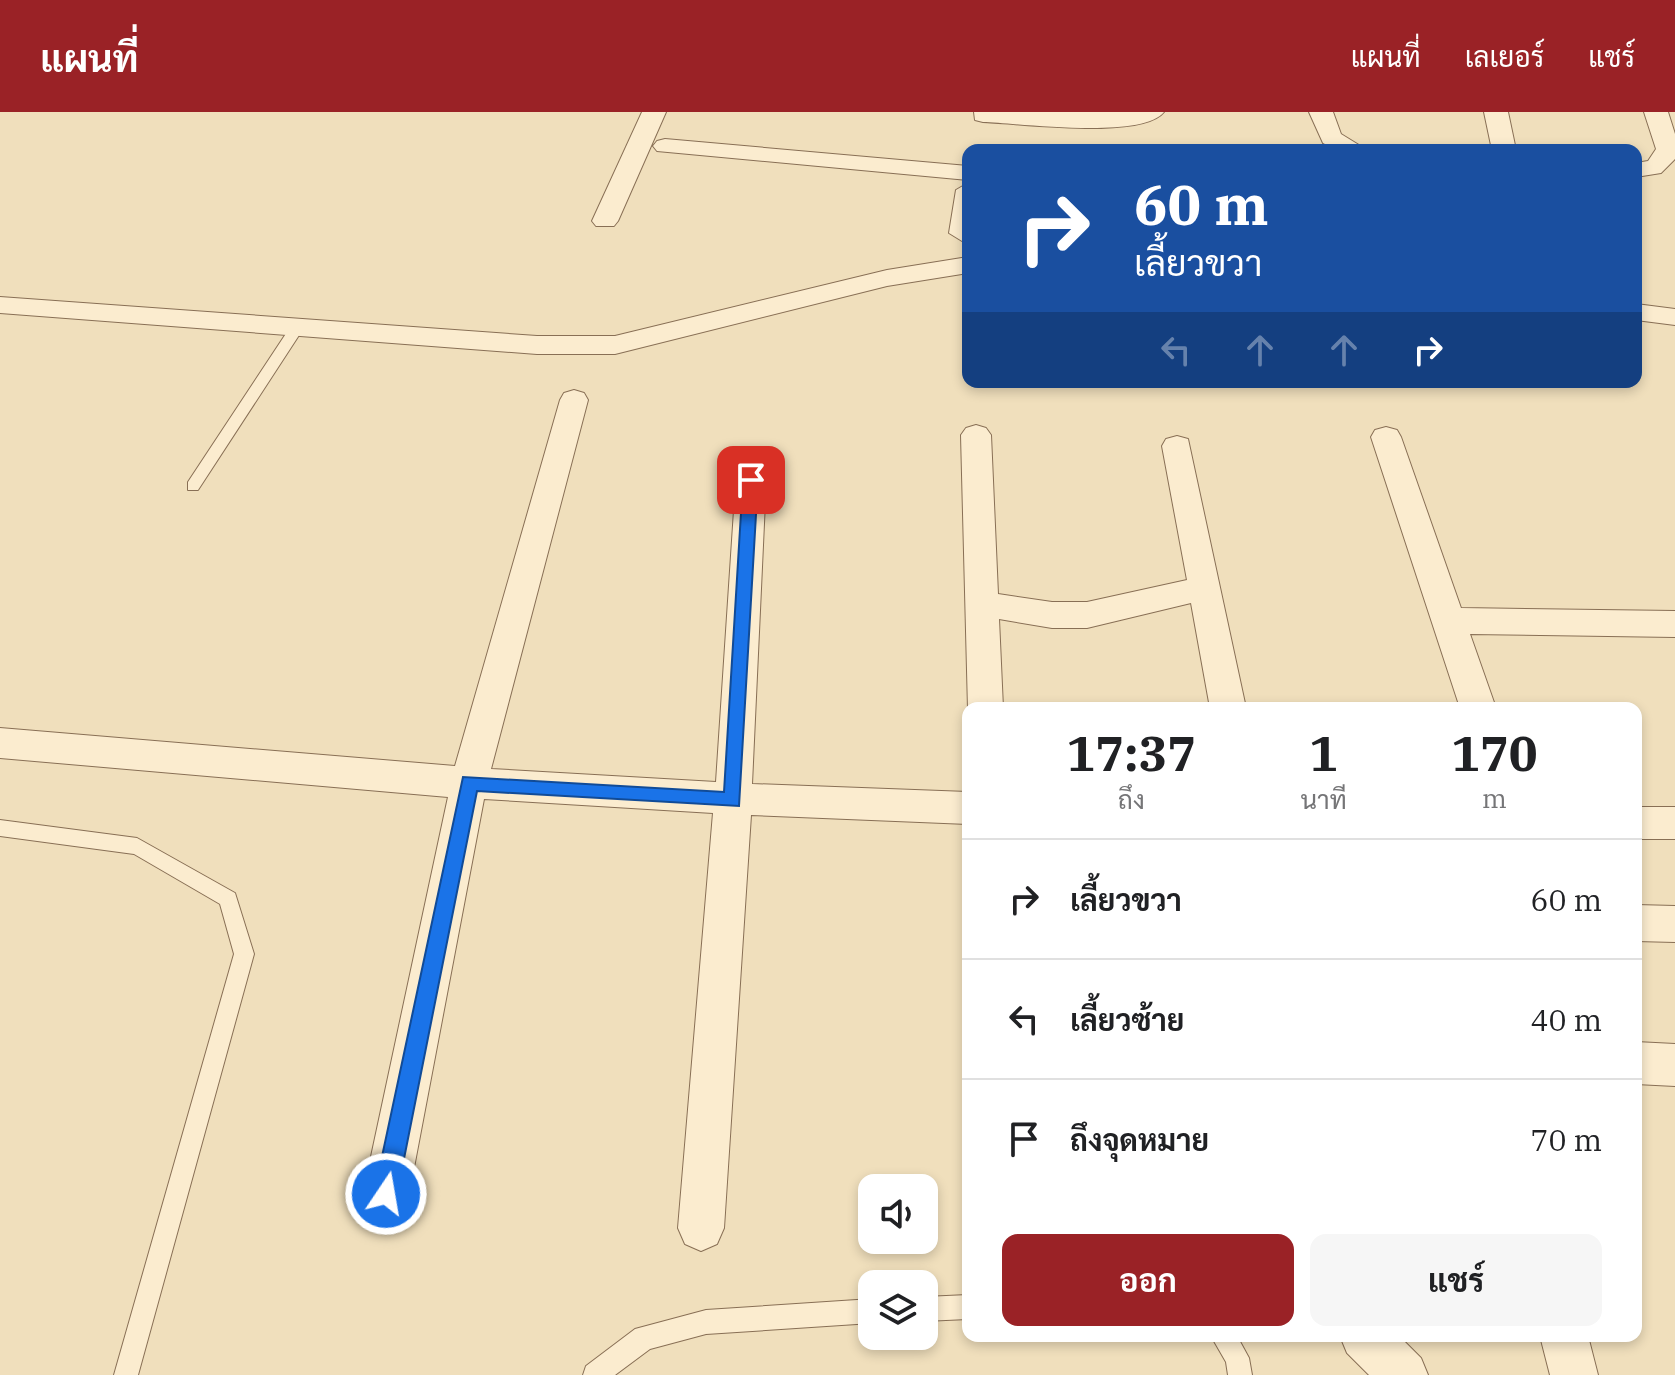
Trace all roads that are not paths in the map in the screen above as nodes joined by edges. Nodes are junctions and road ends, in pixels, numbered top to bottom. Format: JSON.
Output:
{"nodes":[{"id":1,"x":654,"y":112,"type":"edge"},
{"id":2,"x":1152,"y":112,"type":"edge"},
{"id":3,"x":1321,"y":112,"type":"edge"},
{"id":4,"x":1496,"y":112,"type":"edge"},
{"id":5,"x":1656,"y":112,"type":"edge"},
{"id":6,"x":982,"y":122,"type":"edge"},
{"id":7,"x":1343,"y":144,"type":"edge"},
{"id":8,"x":1503,"y":144,"type":"edge"},
{"id":9,"x":665,"y":146,"type":"dead end"},
{"id":10,"x":1642,"y":170,"type":"edge"},
{"id":11,"x":962,"y":172,"type":"edge"},
{"id":12,"x":605,"y":221,"type":"dead end"},
{"id":13,"x":962,"y":266,"type":"edge"},
{"id":14,"x":0,"y":305,"type":"edge"},
{"id":15,"x":1642,"y":313,"type":"edge"},
{"id":16,"x":1675,"y":317,"type":"edge"},
{"id":17,"x":298,"y":326,"type":"junction"},
{"id":18,"x":574,"y":400,"type":"dead end"},
{"id":19,"x":976,"y":435,"type":"dead end"},
{"id":20,"x":1386,"y":437,"type":"dead end"},
{"id":21,"x":1177,"y":446,"type":"dead end"},
{"id":22,"x":751,"y":480,"type":"dead end"},
{"id":23,"x":193,"y":486,"type":"dead end"},
{"id":24,"x":1205,"y":588,"type":"junction"},
{"id":25,"x":981,"y":604,"type":"junction"},
{"id":26,"x":1451,"y":621,"type":"junction"},
{"id":27,"x":1675,"y":624,"type":"edge"},
{"id":28,"x":985,"y":702,"type":"edge"},
{"id":29,"x":1227,"y":702,"type":"edge"},
{"id":30,"x":1476,"y":702,"type":"edge"},
{"id":31,"x":0,"y":743,"type":"edge"},
{"id":32,"x":469,"y":783,"type":"junction"},
{"id":33,"x":733,"y":801,"type":"junction"},
{"id":34,"x":962,"y":808,"type":"edge"},
{"id":35,"x":1642,"y":823,"type":"edge"},
{"id":36,"x":1675,"y":823,"type":"edge"},
{"id":37,"x":0,"y":828,"type":"edge"},
{"id":38,"x":1642,"y":923,"type":"edge"},
{"id":39,"x":1675,"y":924,"type":"edge"},
{"id":40,"x":1642,"y":1063,"type":"edge"},
{"id":41,"x":1675,"y":1065,"type":"edge"},
{"id":42,"x":386,"y":1194,"type":"dead end"},
{"id":43,"x":701,"y":1228,"type":"dead end"},
{"id":44,"x":962,"y":1307,"type":"edge"},
{"id":45,"x":938,"y":1308,"type":"edge"},
{"id":46,"x":858,"y":1312,"type":"edge"},
{"id":47,"x":1227,"y":1342,"type":"edge"},
{"id":48,"x":1370,"y":1342,"type":"edge"},
{"id":49,"x":1566,"y":1342,"type":"edge"},
{"id":50,"x":126,"y":1375,"type":"edge"},
{"id":51,"x":595,"y":1375,"type":"edge"},
{"id":52,"x":1240,"y":1375,"type":"edge"},
{"id":53,"x":1404,"y":1375,"type":"edge"},
{"id":54,"x":1574,"y":1375,"type":"edge"}],
"edges":[{"from":1,"to":12,"type":"street"},
{"from":2,"to":6,"type":"street"},
{"from":3,"to":7,"type":"street"},
{"from":4,"to":8,"type":"street"},
{"from":5,"to":10,"type":"street"},
{"from":9,"to":11,"type":"street"},
{"from":13,"to":17,"type":"street"},
{"from":14,"to":17,"type":"street"},
{"from":15,"to":16,"type":"street"},
{"from":17,"to":23,"type":"lane"},
{"from":18,"to":32,"type":"street"},
{"from":19,"to":25,"type":"street"},
{"from":20,"to":26,"type":"street"},
{"from":21,"to":24,"type":"street"},
{"from":22,"to":33,"type":"street"},
{"from":24,"to":25,"type":"street"},
{"from":24,"to":29,"type":"street"},
{"from":25,"to":28,"type":"street"},
{"from":26,"to":27,"type":"street"},
{"from":26,"to":30,"type":"street"},
{"from":31,"to":32,"type":"street"},
{"from":32,"to":33,"type":"street"},
{"from":32,"to":42,"type":"street"},
{"from":33,"to":34,"type":"street"},
{"from":33,"to":43,"type":"street"},
{"from":35,"to":36,"type":"street"},
{"from":37,"to":50,"type":"lane"},
{"from":38,"to":39,"type":"street"},
{"from":40,"to":41,"type":"street"},
{"from":44,"to":45,"type":"lane"},
{"from":46,"to":51,"type":"lane"},
{"from":47,"to":52,"type":"lane"},
{"from":48,"to":53,"type":"street"},
{"from":49,"to":54,"type":"street"}]}
